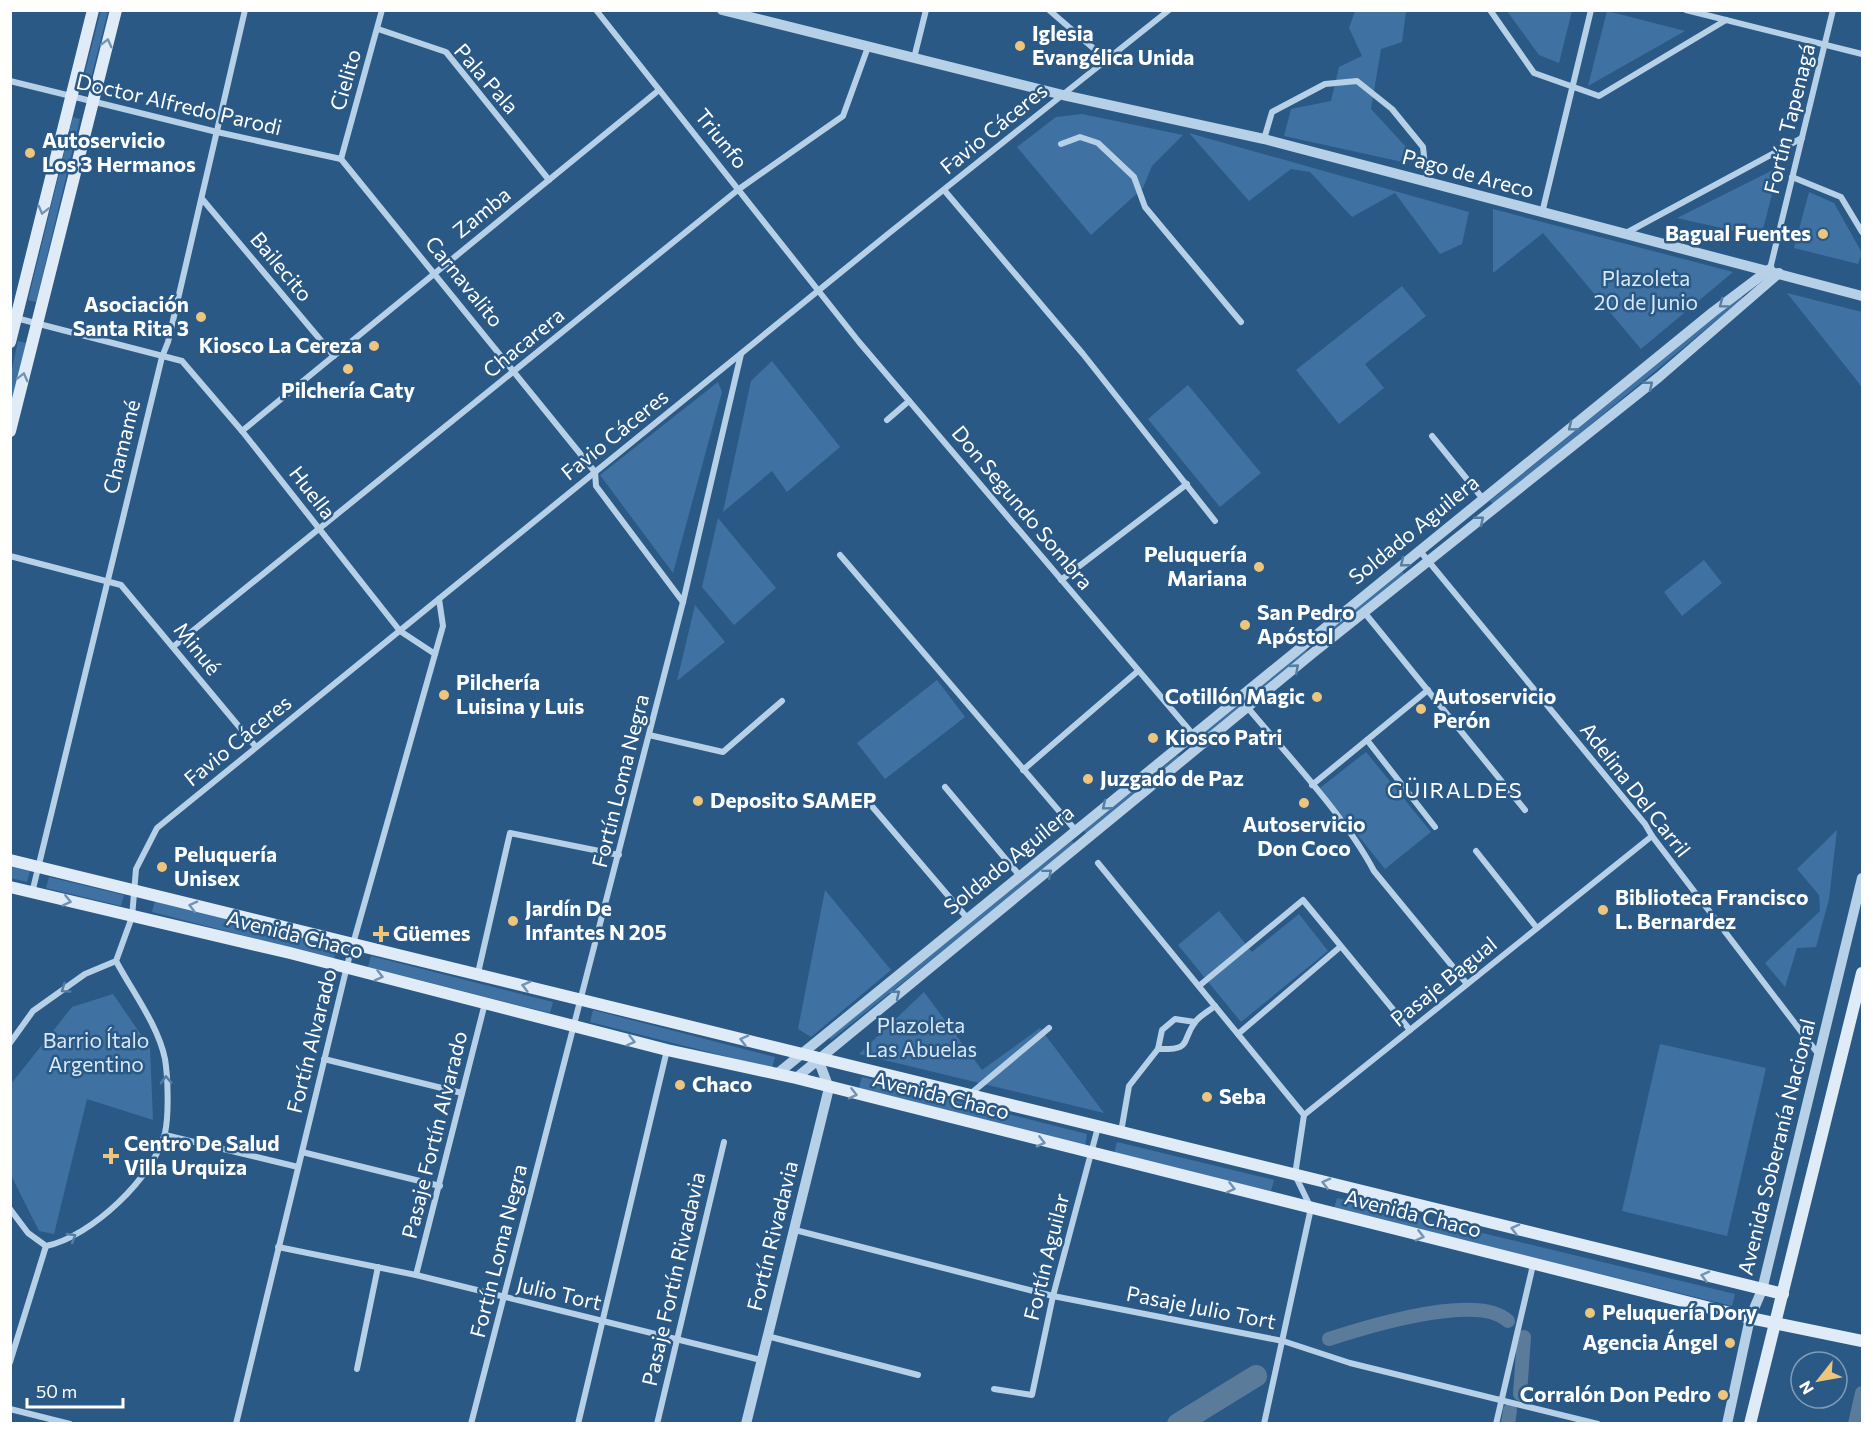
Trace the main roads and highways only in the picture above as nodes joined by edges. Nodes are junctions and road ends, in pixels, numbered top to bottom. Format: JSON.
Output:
{"nodes":[{"id":1,"x":93,"y":10,"type":"edge"},
{"id":2,"x":116,"y":10,"type":"edge"},
{"id":3,"x":13,"y":318,"type":"edge"},
{"id":4,"x":10,"y":342,"type":"edge"},
{"id":5,"x":10,"y":431,"type":"edge"},
{"id":6,"x":10,"y":860,"type":"edge"},
{"id":7,"x":10,"y":887,"type":"edge"},
{"id":8,"x":1863,"y":973,"type":"edge"},
{"id":9,"x":1783,"y":1294,"type":"junction"},
{"id":10,"x":1774,"y":1322,"type":"junction"},
{"id":11,"x":1863,"y":1341,"type":"edge"},
{"id":12,"x":1750,"y":1424,"type":"edge"}],
"edges":[{"from":1,"to":3,"type":"main road","one_way":true},
{"from":5,"to":2,"type":"main road","one_way":true},
{"from":3,"to":4,"type":"main road"},
{"from":9,"to":6,"type":"main road","name":"Avenida Chaco","one_way":true},
{"from":7,"to":10,"type":"main road","name":"Avenida Chaco","one_way":true},
{"from":8,"to":9,"type":"main road","name":"Avenida Soberanía Nacional"},
{"from":9,"to":10,"type":"main road","name":"Avenida Soberanía Nacional"},
{"from":10,"to":11,"type":"main road","name":"Avenida Chaco"},
{"from":10,"to":12,"type":"main road","name":"Avenida Soberanía Nacional"}]}
